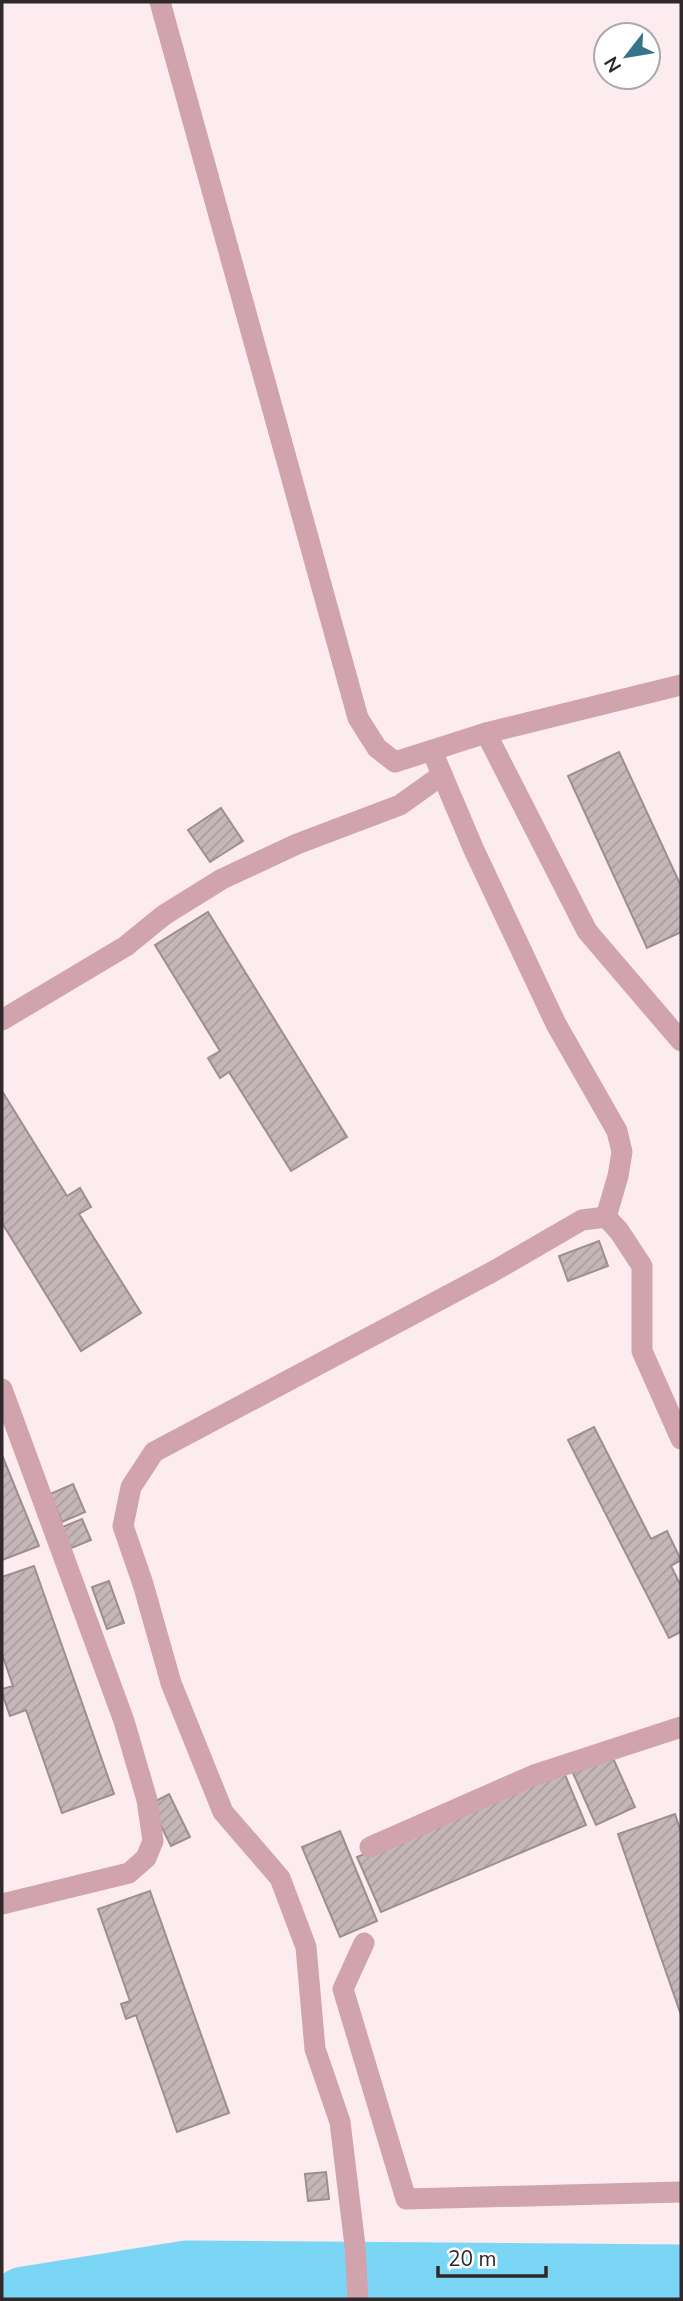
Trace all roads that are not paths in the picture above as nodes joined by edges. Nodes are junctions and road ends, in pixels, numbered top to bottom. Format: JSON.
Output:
{"nodes":[{"id":1,"x":160,"y":2,"type":"edge"},
{"id":2,"x":681,"y":685,"type":"edge"},
{"id":3,"x":486,"y":733,"type":"junction"},
{"id":4,"x":432,"y":751,"type":"junction"},
{"id":5,"x":442,"y":775,"type":"junction"},
{"id":6,"x":2,"y":1020,"type":"edge"},
{"id":7,"x":681,"y":1041,"type":"edge"},
{"id":8,"x":606,"y":1217,"type":"junction"},
{"id":9,"x":2,"y":1389,"type":"edge"},
{"id":10,"x":681,"y":1439,"type":"edge"},
{"id":11,"x":681,"y":1727,"type":"edge"},
{"id":12,"x":370,"y":1847,"type":"dead end"},
{"id":13,"x":2,"y":1905,"type":"edge"},
{"id":14,"x":364,"y":1943,"type":"dead end"},
{"id":15,"x":681,"y":2192,"type":"edge"},
{"id":16,"x":357,"y":2298,"type":"edge"}],
"edges":[{"from":1,"to":4,"type":"street"},
{"from":2,"to":3,"type":"street"},
{"from":3,"to":4,"type":"street"},
{"from":3,"to":7,"type":"street"},
{"from":4,"to":5,"type":"street"},
{"from":5,"to":6,"type":"street"},
{"from":5,"to":8,"type":"street"},
{"from":8,"to":10,"type":"street"},
{"from":8,"to":16,"type":"street"},
{"from":9,"to":13,"type":"street"},
{"from":11,"to":12,"type":"street"},
{"from":14,"to":15,"type":"street"}]}
